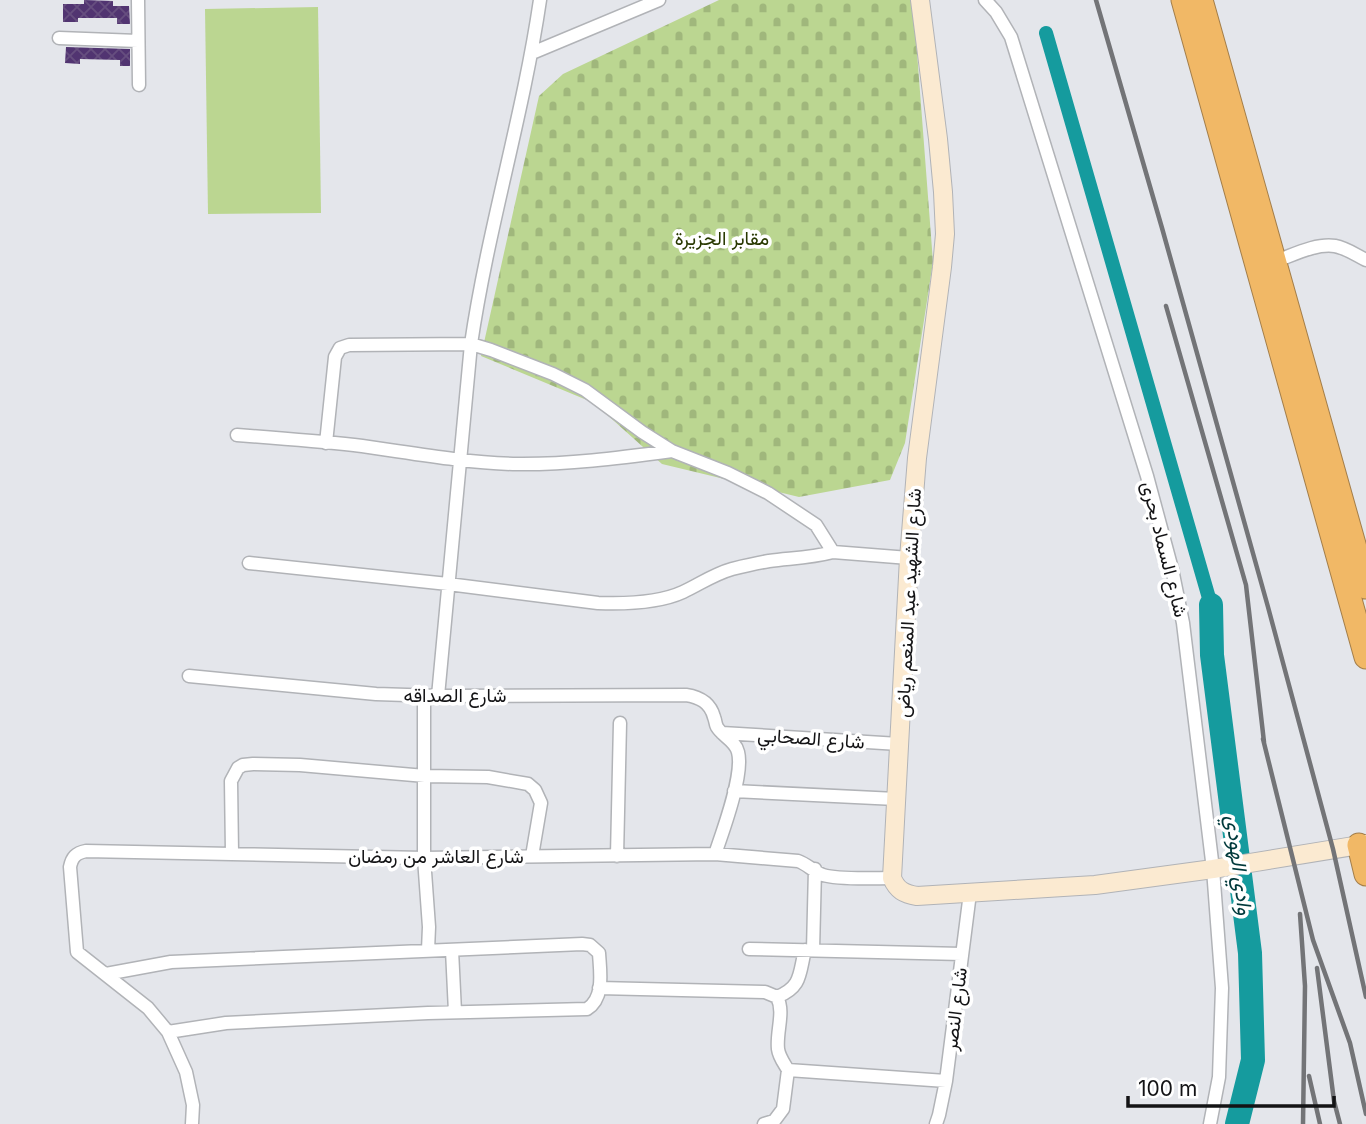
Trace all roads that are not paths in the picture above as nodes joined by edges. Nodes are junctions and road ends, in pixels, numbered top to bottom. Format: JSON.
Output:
{"nodes":[{"id":1,"x":138,"y":0,"type":"edge"},
{"id":2,"x":540,"y":0,"type":"edge"},
{"id":3,"x":659,"y":0,"type":"edge"},
{"id":4,"x":920,"y":0,"type":"edge"},
{"id":5,"x":985,"y":0,"type":"edge"},
{"id":6,"x":1183,"y":0,"type":"edge"},
{"id":7,"x":1201,"y":0,"type":"edge"},
{"id":8,"x":59,"y":38,"type":"dead end"},
{"id":9,"x":138,"y":41,"type":"junction"},
{"id":10,"x":532,"y":53,"type":"junction"},
{"id":11,"x":139,"y":85,"type":"dead end"},
{"id":12,"x":1366,"y":260,"type":"edge"},
{"id":13,"x":1276,"y":261,"type":"junction"},
{"id":14,"x":471,"y":344,"type":"junction"},
{"id":15,"x":237,"y":435,"type":"dead end"},
{"id":16,"x":326,"y":443,"type":"junction"},
{"id":17,"x":672,"y":451,"type":"junction"},
{"id":18,"x":460,"y":460,"type":"junction"},
{"id":19,"x":833,"y":552,"type":"junction"},
{"id":20,"x":909,"y":558,"type":"junction"},
{"id":21,"x":249,"y":563,"type":"dead end"},
{"id":22,"x":448,"y":584,"type":"junction"},
{"id":23,"x":1366,"y":587,"type":"edge"},
{"id":24,"x":1366,"y":657,"type":"edge"},
{"id":25,"x":189,"y":677,"type":"dead end"},
{"id":26,"x":424,"y":696,"type":"junction"},
{"id":27,"x":438,"y":696,"type":"junction"},
{"id":28,"x":620,"y":723,"type":"dead end"},
{"id":29,"x":722,"y":733,"type":"junction"},
{"id":30,"x":899,"y":744,"type":"junction"},
{"id":31,"x":425,"y":776,"type":"junction"},
{"id":32,"x":734,"y":791,"type":"junction"},
{"id":33,"x":896,"y":799,"type":"junction"},
{"id":34,"x":1362,"y":845,"type":"edge"},
{"id":35,"x":232,"y":853,"type":"junction"},
{"id":36,"x":715,"y":854,"type":"junction"},
{"id":37,"x":532,"y":856,"type":"junction"},
{"id":38,"x":617,"y":856,"type":"junction"},
{"id":39,"x":424,"y":858,"type":"junction"},
{"id":40,"x":815,"y":869,"type":"junction"},
{"id":41,"x":1213,"y":869,"type":"junction"},
{"id":42,"x":1366,"y":874,"type":"edge"},
{"id":43,"x":892,"y":878,"type":"junction"},
{"id":44,"x":970,"y":893,"type":"junction"},
{"id":45,"x":749,"y":949,"type":"dead end"},
{"id":46,"x":428,"y":950,"type":"junction"},
{"id":47,"x":452,"y":950,"type":"junction"},
{"id":48,"x":809,"y":950,"type":"junction"},
{"id":49,"x":962,"y":954,"type":"junction"},
{"id":50,"x":106,"y":974,"type":"junction"},
{"id":51,"x":599,"y":988,"type":"junction"},
{"id":52,"x":777,"y":997,"type":"junction"},
{"id":53,"x":455,"y":1012,"type":"junction"},
{"id":54,"x":168,"y":1032,"type":"junction"},
{"id":55,"x":788,"y":1070,"type":"junction"},
{"id":56,"x":946,"y":1081,"type":"junction"},
{"id":57,"x":192,"y":1124,"type":"edge"},
{"id":58,"x":764,"y":1124,"type":"edge"},
{"id":59,"x":936,"y":1124,"type":"edge"},
{"id":60,"x":1210,"y":1124,"type":"edge"}],
"edges":[{"from":1,"to":9,"type":"street"},
{"from":2,"to":10,"type":"street"},
{"from":3,"to":10,"type":"street"},
{"from":4,"to":20,"type":"street","name":"شارع الشهيد عبد المنعم رياض"},
{"from":5,"to":41,"type":"street","name":"شارع السماد بحرى"},
{"from":6,"to":24,"type":"highway"},
{"from":7,"to":13,"type":"highway"},
{"from":8,"to":9,"type":"street"},
{"from":9,"to":11,"type":"street"},
{"from":10,"to":14,"type":"street"},
{"from":12,"to":13,"type":"street"},
{"from":13,"to":23,"type":"highway"},
{"from":14,"to":16,"type":"street"},
{"from":14,"to":17,"type":"street"},
{"from":14,"to":18,"type":"street"},
{"from":15,"to":16,"type":"street"},
{"from":16,"to":18,"type":"street"},
{"from":17,"to":18,"type":"street"},
{"from":17,"to":19,"type":"street"},
{"from":18,"to":22,"type":"street"},
{"from":19,"to":20,"type":"street"},
{"from":19,"to":22,"type":"street"},
{"from":20,"to":30,"type":"street","name":"شارع الشهيد عبد المنعم رياض"},
{"from":21,"to":22,"type":"street"},
{"from":22,"to":27,"type":"street"},
{"from":25,"to":26,"type":"street","name":"شارع الصداقه"},
{"from":26,"to":27,"type":"street","name":"شارع الصداقه"},
{"from":26,"to":31,"type":"street"},
{"from":27,"to":29,"type":"street","name":"شارع الصداقه"},
{"from":28,"to":38,"type":"street"},
{"from":29,"to":30,"type":"street","name":"شارع الصحابي"},
{"from":29,"to":32,"type":"street"},
{"from":30,"to":33,"type":"street","name":"شارع الشهيد عبد المنعم رياض"},
{"from":31,"to":35,"type":"street"},
{"from":31,"to":37,"type":"street"},
{"from":31,"to":39,"type":"street"},
{"from":32,"to":33,"type":"street"},
{"from":32,"to":36,"type":"street"},
{"from":33,"to":43,"type":"street","name":"شارع الشهيد عبد المنعم رياض"},
{"from":34,"to":41,"type":"street"},
{"from":34,"to":42,"type":"highway"},
{"from":35,"to":39,"type":"street","name":"شارع العاشر من رمضان"},
{"from":35,"to":50,"type":"street","name":"شارع العاشر من رمضان"},
{"from":36,"to":38,"type":"street","name":"شارع العاشر من رمضان"},
{"from":36,"to":40,"type":"street","name":"شارع العاشر من رمضان"},
{"from":37,"to":38,"type":"street","name":"شارع العاشر من رمضان"},
{"from":37,"to":39,"type":"street","name":"شارع العاشر من رمضان"},
{"from":39,"to":46,"type":"street"},
{"from":40,"to":43,"type":"street","name":"شارع العاشر من رمضان"},
{"from":40,"to":48,"type":"street"},
{"from":41,"to":44,"type":"street"},
{"from":41,"to":60,"type":"street","name":"شارع السماد بحرى"},
{"from":43,"to":44,"type":"street"},
{"from":44,"to":49,"type":"street","name":"شارع النصر"},
{"from":45,"to":48,"type":"street"},
{"from":46,"to":47,"type":"street"},
{"from":46,"to":50,"type":"street"},
{"from":47,"to":51,"type":"street"},
{"from":47,"to":53,"type":"street"},
{"from":48,"to":49,"type":"street"},
{"from":48,"to":52,"type":"street"},
{"from":49,"to":56,"type":"street","name":"شارع النصر"},
{"from":50,"to":54,"type":"street"},
{"from":51,"to":52,"type":"street"},
{"from":51,"to":53,"type":"street"},
{"from":52,"to":55,"type":"street"},
{"from":53,"to":54,"type":"street"},
{"from":54,"to":57,"type":"street"},
{"from":55,"to":56,"type":"street"},
{"from":55,"to":58,"type":"street"},
{"from":56,"to":59,"type":"street","name":"شارع النصر"}]}
